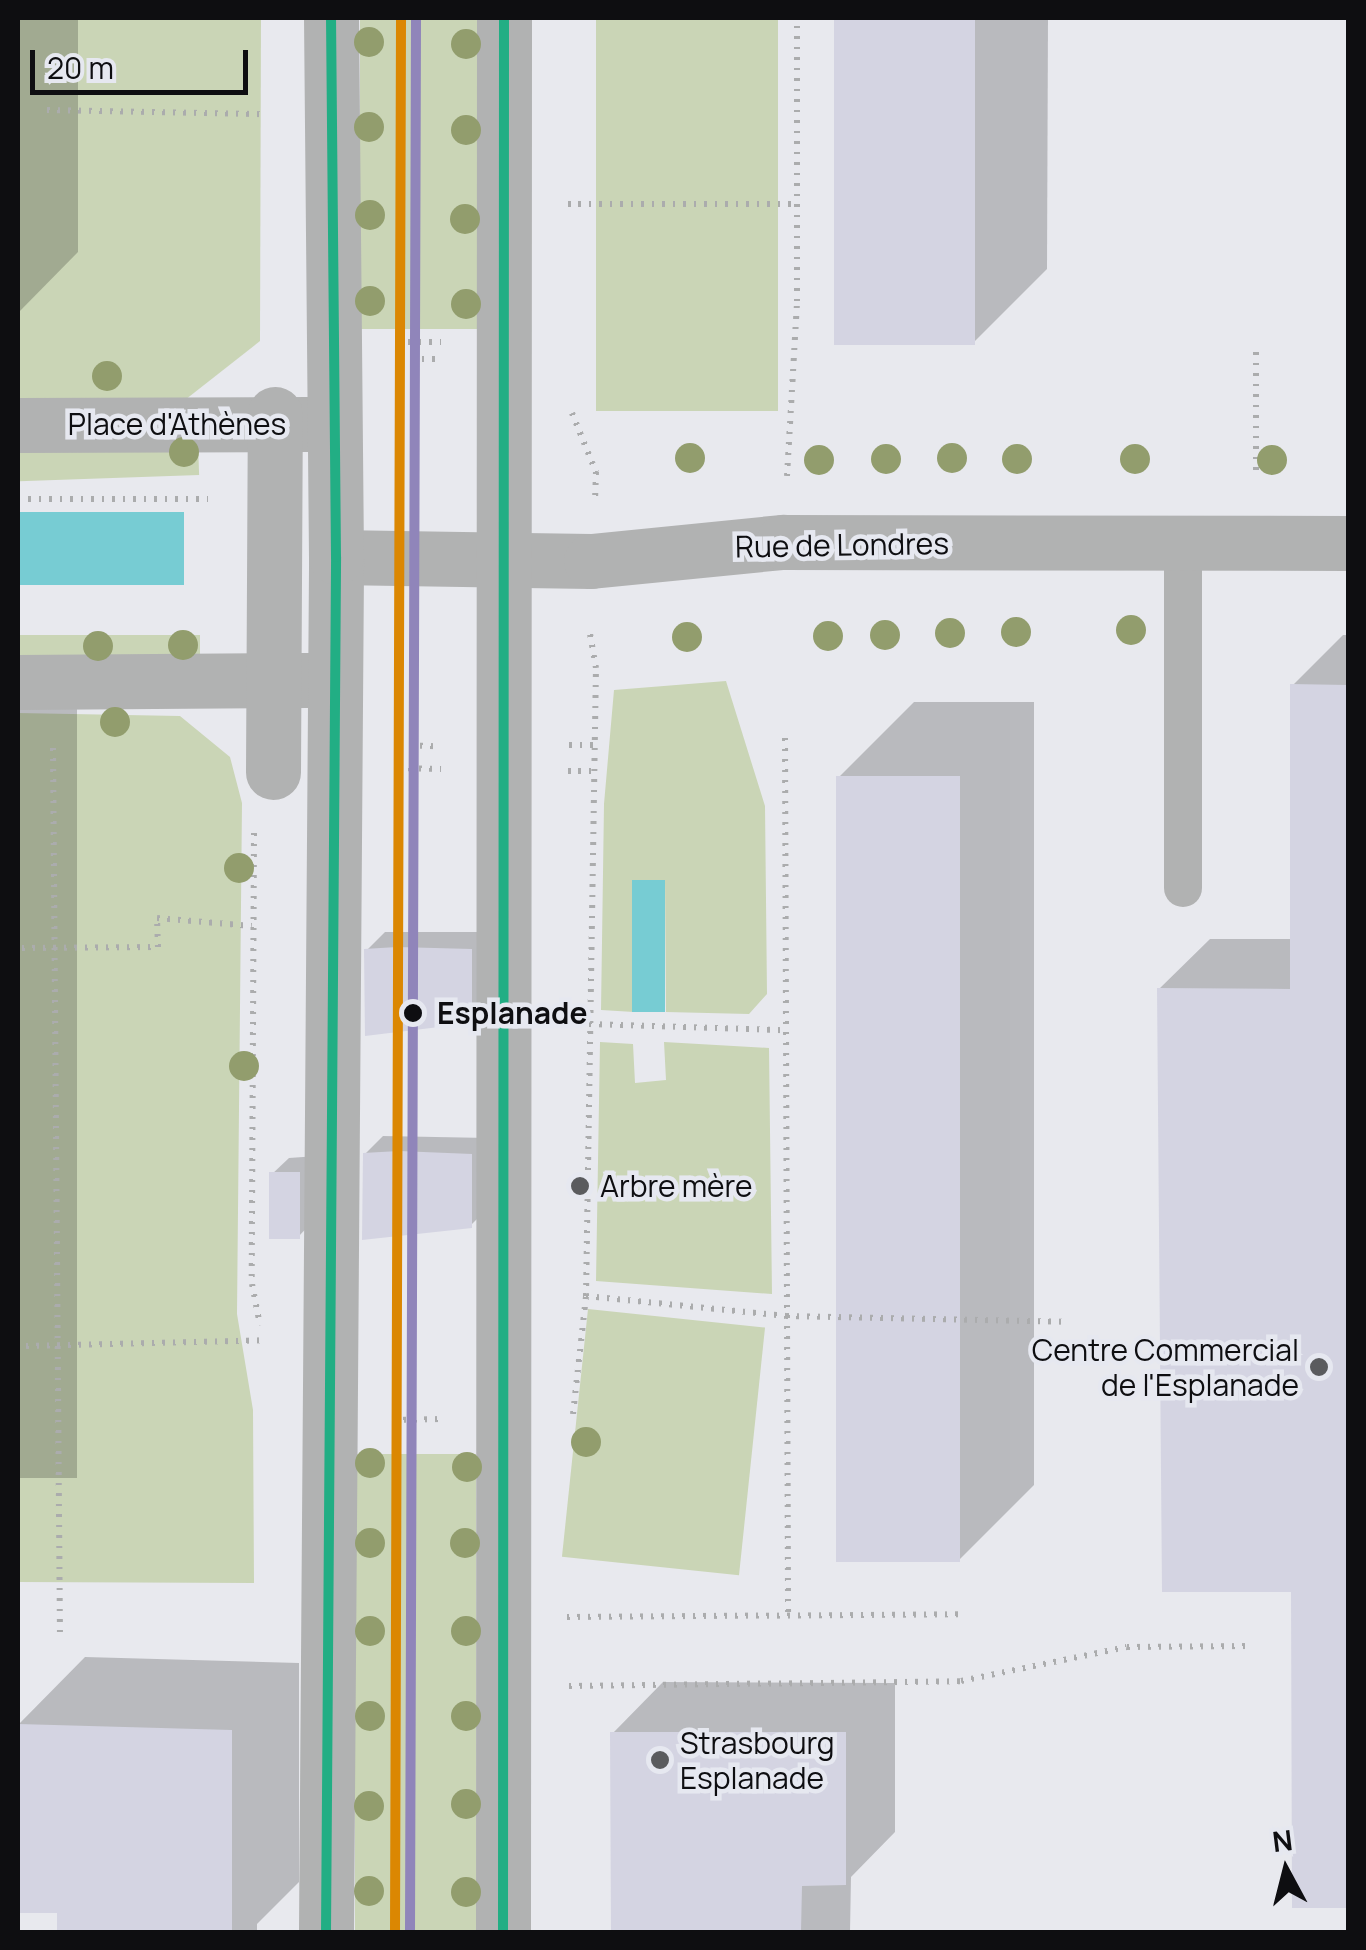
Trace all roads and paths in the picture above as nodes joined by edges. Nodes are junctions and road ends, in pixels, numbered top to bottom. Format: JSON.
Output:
{"nodes":[{"id":1,"x":331,"y":18,"type":"edge"},
{"id":2,"x":504,"y":18,"type":"edge"},
{"id":3,"x":797,"y":18,"type":"edge"},
{"id":4,"x":47,"y":110,"type":"dead end"},
{"id":5,"x":276,"y":114,"type":"dead end"},
{"id":6,"x":557,"y":204,"type":"dead end"},
{"id":7,"x":795,"y":204,"type":"junction"},
{"id":8,"x":334,"y":350,"type":"junction"},
{"id":9,"x":503,"y":351,"type":"junction"},
{"id":10,"x":1256,"y":352,"type":"dead end"},
{"id":11,"x":275,"y":419,"type":"junction"},
{"id":12,"x":18,"y":424,"type":"edge"},
{"id":13,"x":336,"y":425,"type":"junction"},
{"id":14,"x":18,"y":499,"type":"edge"},
{"id":15,"x":274,"y":500,"type":"junction"},
{"id":16,"x":783,"y":542,"type":"junction"},
{"id":17,"x":1182,"y":542,"type":"junction"},
{"id":18,"x":1256,"y":543,"type":"junction"},
{"id":19,"x":1348,"y":543,"type":"edge"},
{"id":20,"x":336,"y":557,"type":"junction"},
{"id":21,"x":505,"y":559,"type":"junction"},
{"id":22,"x":334,"y":680,"type":"junction"},
{"id":23,"x":274,"y":681,"type":"junction"},
{"id":24,"x":35,"y":682,"type":"edge"},
{"id":25,"x":785,"y":738,"type":"dead end"},
{"id":26,"x":274,"y":772,"type":"dead end"},
{"id":27,"x":1183,"y":888,"type":"dead end"},
{"id":28,"x":252,"y":926,"type":"dead end"},
{"id":29,"x":22,"y":948,"type":"dead end"},
{"id":30,"x":54,"y":948,"type":"junction"},
{"id":31,"x":589,"y":1024,"type":"dead end"},
{"id":32,"x":786,"y":1030,"type":"junction"},
{"id":33,"x":586,"y":1296,"type":"dead end"},
{"id":34,"x":786,"y":1316,"type":"junction"},
{"id":35,"x":1065,"y":1322,"type":"dead end"},
{"id":36,"x":264,"y":1340,"type":"dead end"},
{"id":37,"x":26,"y":1346,"type":"dead end"},
{"id":38,"x":57,"y":1346,"type":"junction"},
{"id":39,"x":961,"y":1614,"type":"dead end"},
{"id":40,"x":788,"y":1616,"type":"junction"},
{"id":41,"x":505,"y":1618,"type":"junction"},
{"id":42,"x":60,"y":1638,"type":"dead end"},
{"id":43,"x":1249,"y":1646,"type":"dead end"},
{"id":44,"x":553,"y":1686,"type":"dead end"},
{"id":45,"x":326,"y":1932,"type":"edge"},
{"id":46,"x":503,"y":1932,"type":"edge"}],
"edges":[{"from":1,"to":8,"type":"street"},
{"from":2,"to":9,"type":"street"},
{"from":3,"to":7,"type":"path"},
{"from":4,"to":5,"type":"path"},
{"from":6,"to":7,"type":"path"},
{"from":7,"to":16,"type":"path"},
{"from":8,"to":9,"type":"path"},
{"from":8,"to":9,"type":"path"},
{"from":8,"to":13,"type":"street"},
{"from":9,"to":21,"type":"street"},
{"from":10,"to":18,"type":"path"},
{"from":11,"to":12,"type":"street","name":"Place d'Athènes"},
{"from":11,"to":13,"type":"street","name":"Place d'Athènes"},
{"from":11,"to":15,"type":"street"},
{"from":13,"to":20,"type":"street"},
{"from":14,"to":15,"type":"path"},
{"from":15,"to":23,"type":"street"},
{"from":16,"to":17,"type":"street","name":"Rue de Londres"},
{"from":16,"to":21,"type":"street","name":"Rue de Londres"},
{"from":17,"to":18,"type":"street","name":"Rue de Londres"},
{"from":17,"to":27,"type":"lane"},
{"from":18,"to":19,"type":"street","name":"Rue de Londres"},
{"from":20,"to":21,"type":"street","name":"Rue de Londres"},
{"from":20,"to":22,"type":"street"},
{"from":21,"to":41,"type":"street"},
{"from":22,"to":23,"type":"street"},
{"from":22,"to":45,"type":"street"},
{"from":23,"to":24,"type":"street"},
{"from":23,"to":26,"type":"street"},
{"from":24,"to":30,"type":"path"},
{"from":25,"to":32,"type":"path"},
{"from":28,"to":30,"type":"path"},
{"from":29,"to":30,"type":"path"},
{"from":30,"to":38,"type":"path"},
{"from":31,"to":32,"type":"path"},
{"from":32,"to":34,"type":"path"},
{"from":33,"to":34,"type":"path"},
{"from":34,"to":35,"type":"path"},
{"from":34,"to":40,"type":"path"},
{"from":36,"to":38,"type":"path"},
{"from":37,"to":38,"type":"path"},
{"from":38,"to":42,"type":"path"},
{"from":39,"to":40,"type":"path"},
{"from":40,"to":41,"type":"path"},
{"from":41,"to":46,"type":"street"},
{"from":43,"to":44,"type":"path"}]}
